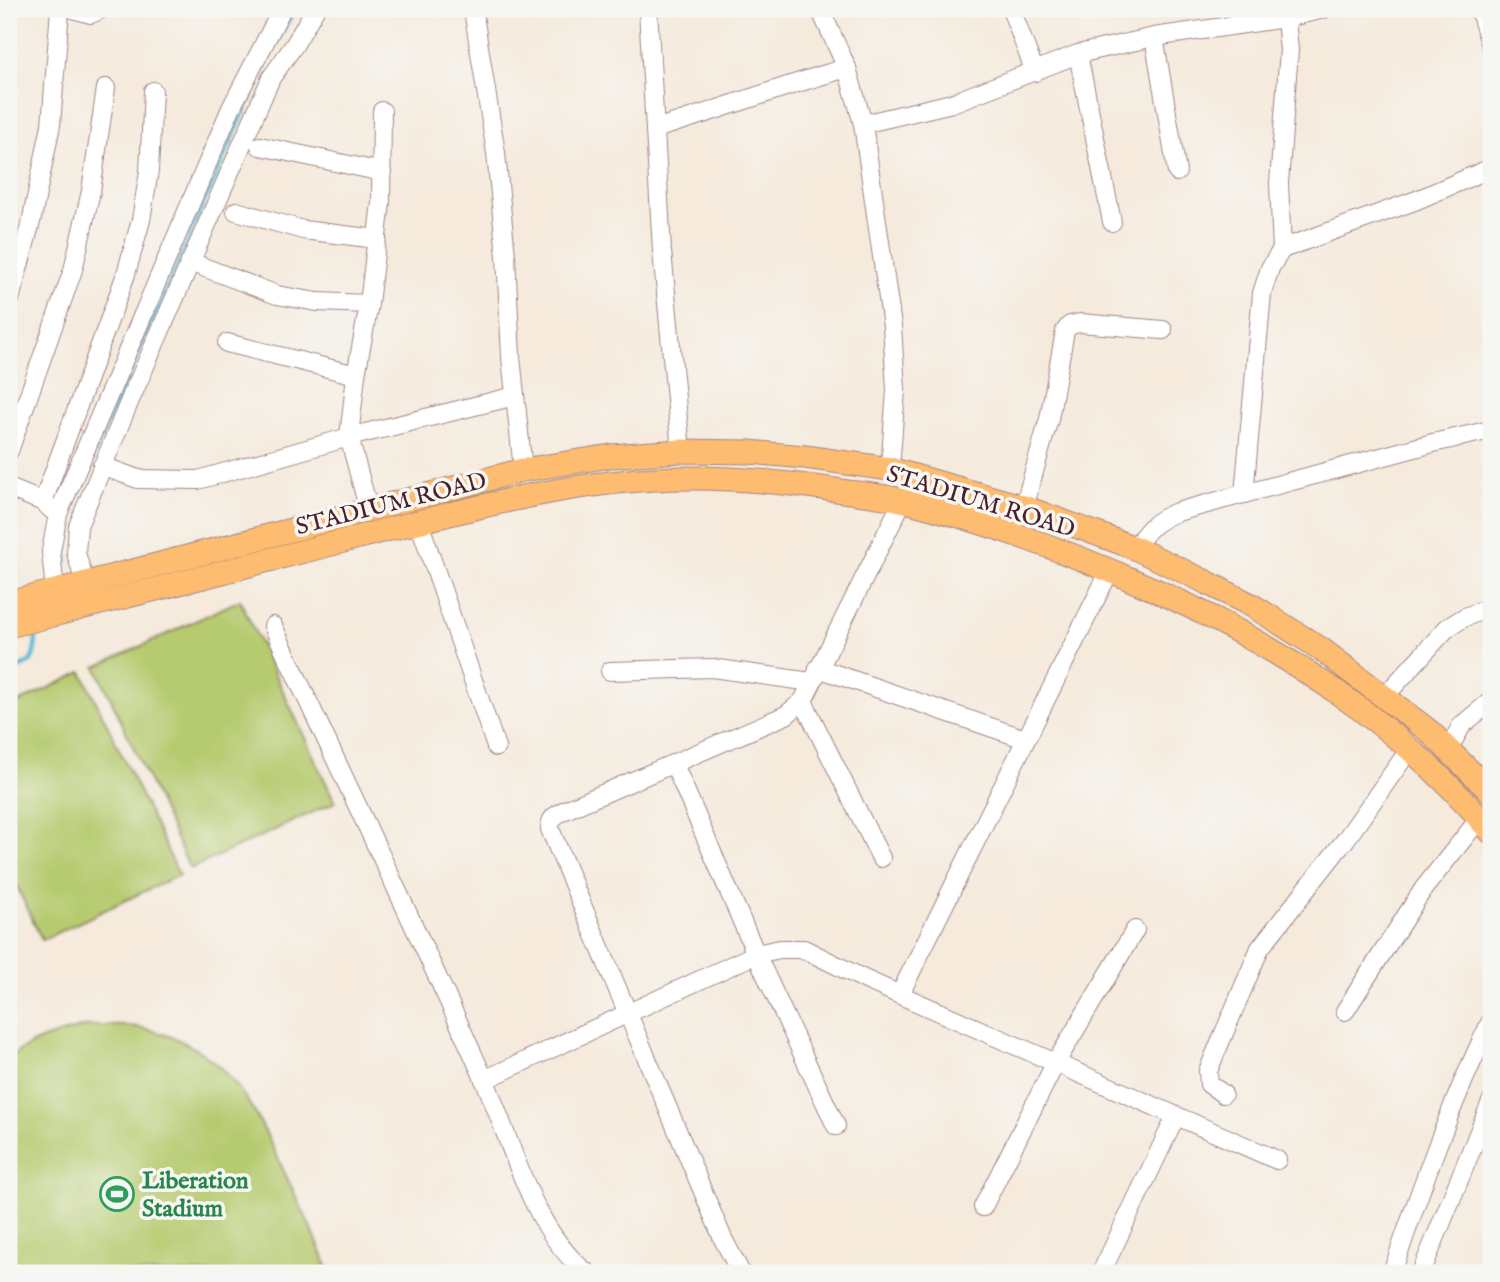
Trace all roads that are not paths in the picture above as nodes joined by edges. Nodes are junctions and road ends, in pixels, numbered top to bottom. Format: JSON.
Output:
{"nodes":[{"id":1,"x":60,"y":9,"type":"edge"},
{"id":2,"x":73,"y":9,"type":"edge"},
{"id":3,"x":102,"y":9,"type":"edge"},
{"id":4,"x":282,"y":9,"type":"edge"},
{"id":5,"x":315,"y":9,"type":"edge"},
{"id":6,"x":473,"y":9,"type":"edge"},
{"id":7,"x":649,"y":9,"type":"edge"},
{"id":8,"x":820,"y":9,"type":"edge"},
{"id":9,"x":1011,"y":9,"type":"edge"},
{"id":10,"x":1324,"y":9,"type":"edge"},
{"id":11,"x":1479,"y":9,"type":"edge"},
{"id":12,"x":1286,"y":13,"type":"edge"},
{"id":13,"x":1154,"y":37,"type":"junction"},
{"id":14,"x":1491,"y":46,"type":"edge"},
{"id":15,"x":1078,"y":54,"type":"junction"},
{"id":16,"x":847,"y":68,"type":"junction"},
{"id":17,"x":1035,"y":72,"type":"junction"},
{"id":18,"x":106,"y":88,"type":"dead end"},
{"id":19,"x":153,"y":90,"type":"dead end"},
{"id":20,"x":382,"y":111,"type":"dead end"},
{"id":21,"x":863,"y":124,"type":"junction"},
{"id":22,"x":655,"y":129,"type":"junction"},
{"id":23,"x":260,"y":146,"type":"dead end"},
{"id":24,"x":1491,"y":168,"type":"edge"},
{"id":25,"x":382,"y":172,"type":"junction"},
{"id":26,"x":1177,"y":172,"type":"dead end"},
{"id":27,"x":236,"y":211,"type":"dead end"},
{"id":28,"x":1112,"y":222,"type":"dead end"},
{"id":29,"x":377,"y":239,"type":"junction"},
{"id":30,"x":1282,"y":249,"type":"junction"},
{"id":31,"x":190,"y":262,"type":"junction"},
{"id":32,"x":9,"y":303,"type":"edge"},
{"id":33,"x":369,"y":304,"type":"junction"},
{"id":34,"x":1163,"y":330,"type":"dead end"},
{"id":35,"x":227,"y":343,"type":"dead end"},
{"id":36,"x":356,"y":375,"type":"junction"},
{"id":37,"x":515,"y":396,"type":"junction"},
{"id":38,"x":1491,"y":430,"type":"edge"},
{"id":39,"x":349,"y":438,"type":"junction"},
{"id":40,"x":9,"y":451,"type":"edge"},
{"id":41,"x":681,"y":451,"type":"junction"},
{"id":42,"x":805,"y":457,"type":"junction"},
{"id":43,"x":102,"y":466,"type":"junction"},
{"id":44,"x":890,"y":469,"type":"junction"},
{"id":45,"x":523,"y":470,"type":"junction"},
{"id":46,"x":801,"y":484,"type":"junction"},
{"id":47,"x":9,"y":488,"type":"edge"},
{"id":48,"x":1244,"y":494,"type":"junction"},
{"id":49,"x":903,"y":500,"type":"junction"},
{"id":50,"x":43,"y":502,"type":"junction"},
{"id":51,"x":1024,"y":507,"type":"junction"},
{"id":52,"x":369,"y":511,"type":"junction"},
{"id":53,"x":58,"y":514,"type":"junction"},
{"id":54,"x":419,"y":522,"type":"junction"},
{"id":55,"x":1135,"y":548,"type":"junction"},
{"id":56,"x":1110,"y":570,"type":"junction"},
{"id":57,"x":85,"y":583,"type":"junction"},
{"id":58,"x":55,"y":591,"type":"junction"},
{"id":59,"x":9,"y":603,"type":"edge"},
{"id":60,"x":1491,"y":607,"type":"edge"},
{"id":61,"x":9,"y":626,"type":"edge"},
{"id":62,"x":273,"y":626,"type":"dead end"},
{"id":63,"x":610,"y":671,"type":"dead end"},
{"id":64,"x":815,"y":675,"type":"junction"},
{"id":65,"x":1385,"y":696,"type":"junction"},
{"id":66,"x":803,"y":701,"type":"junction"},
{"id":67,"x":1491,"y":701,"type":"edge"},
{"id":68,"x":1025,"y":739,"type":"junction"},
{"id":69,"x":496,"y":747,"type":"dead end"},
{"id":70,"x":1409,"y":750,"type":"junction"},
{"id":71,"x":1448,"y":750,"type":"junction"},
{"id":72,"x":674,"y":764,"type":"junction"},
{"id":73,"x":1491,"y":792,"type":"edge"},
{"id":74,"x":1485,"y":825,"type":"edge"},
{"id":75,"x":881,"y":859,"type":"dead end"},
{"id":76,"x":1135,"y":930,"type":"dead end"},
{"id":77,"x":756,"y":954,"type":"junction"},
{"id":78,"x":900,"y":994,"type":"junction"},
{"id":79,"x":1345,"y":1011,"type":"dead end"},
{"id":80,"x":627,"y":1016,"type":"junction"},
{"id":81,"x":1491,"y":1021,"type":"edge"},
{"id":82,"x":1055,"y":1064,"type":"junction"},
{"id":83,"x":484,"y":1080,"type":"junction"},
{"id":84,"x":1223,"y":1094,"type":"dead end"},
{"id":85,"x":1491,"y":1102,"type":"edge"},
{"id":86,"x":1176,"y":1116,"type":"junction"},
{"id":87,"x":836,"y":1126,"type":"dead end"},
{"id":88,"x":1277,"y":1160,"type":"dead end"},
{"id":89,"x":983,"y":1207,"type":"dead end"},
{"id":90,"x":587,"y":1273,"type":"edge"},
{"id":91,"x":741,"y":1273,"type":"edge"},
{"id":92,"x":1101,"y":1273,"type":"edge"},
{"id":93,"x":1392,"y":1273,"type":"edge"},
{"id":94,"x":1421,"y":1273,"type":"edge"}],
"edges":[{"from":1,"to":32,"type":"street"},
{"from":2,"to":3,"type":"street"},
{"from":4,"to":53,"type":"street"},
{"from":5,"to":31,"type":"street"},
{"from":6,"to":37,"type":"street"},
{"from":7,"to":22,"type":"street"},
{"from":8,"to":16,"type":"street"},
{"from":9,"to":17,"type":"street"},
{"from":10,"to":12,"type":"street"},
{"from":11,"to":14,"type":"street"},
{"from":12,"to":13,"type":"street"},
{"from":12,"to":30,"type":"street"},
{"from":13,"to":15,"type":"street"},
{"from":13,"to":26,"type":"street"},
{"from":15,"to":17,"type":"street"},
{"from":15,"to":28,"type":"street"},
{"from":16,"to":21,"type":"street"},
{"from":16,"to":22,"type":"street"},
{"from":17,"to":21,"type":"street"},
{"from":18,"to":40,"type":"street"},
{"from":19,"to":50,"type":"street"},
{"from":20,"to":25,"type":"street"},
{"from":21,"to":44,"type":"street"},
{"from":22,"to":41,"type":"street"},
{"from":23,"to":25,"type":"street"},
{"from":24,"to":30,"type":"street"},
{"from":25,"to":29,"type":"street"},
{"from":27,"to":29,"type":"street"},
{"from":29,"to":33,"type":"street"},
{"from":30,"to":48,"type":"street"},
{"from":31,"to":33,"type":"street"},
{"from":31,"to":43,"type":"street"},
{"from":33,"to":36,"type":"street"},
{"from":34,"to":51,"type":"street"},
{"from":35,"to":36,"type":"street"},
{"from":36,"to":39,"type":"street"},
{"from":37,"to":39,"type":"street"},
{"from":37,"to":45,"type":"street"},
{"from":38,"to":48,"type":"street"},
{"from":39,"to":43,"type":"street"},
{"from":39,"to":52,"type":"street"},
{"from":41,"to":42,"type":"main road","name":"STADIUM ROAD"},
{"from":41,"to":45,"type":"main road","name":"STADIUM ROAD"},
{"from":42,"to":44,"type":"main road","name":"STADIUM ROAD"},
{"from":42,"to":46,"type":"main road"},
{"from":43,"to":57,"type":"street"},
{"from":44,"to":51,"type":"main road","name":"STADIUM ROAD"},
{"from":45,"to":52,"type":"main road","name":"STADIUM ROAD"},
{"from":46,"to":49,"type":"main road","name":"STADIUM ROAD"},
{"from":46,"to":54,"type":"main road","name":"STADIUM ROAD"},
{"from":47,"to":50,"type":"street"},
{"from":48,"to":55,"type":"street"},
{"from":49,"to":56,"type":"main road","name":"STADIUM ROAD"},
{"from":49,"to":64,"type":"street"},
{"from":50,"to":53,"type":"street"},
{"from":51,"to":55,"type":"main road","name":"STADIUM ROAD"},
{"from":52,"to":57,"type":"main road","name":"STADIUM ROAD"},
{"from":53,"to":58,"type":"street"},
{"from":54,"to":61,"type":"main road","name":"STADIUM ROAD"},
{"from":54,"to":69,"type":"street"},
{"from":55,"to":65,"type":"main road","name":"STADIUM ROAD"},
{"from":56,"to":68,"type":"street"},
{"from":56,"to":70,"type":"main road","name":"STADIUM ROAD"},
{"from":57,"to":58,"type":"main road","name":"STADIUM ROAD"},
{"from":58,"to":59,"type":"main road","name":"STADIUM ROAD"},
{"from":60,"to":65,"type":"street"},
{"from":62,"to":83,"type":"street"},
{"from":63,"to":64,"type":"street"},
{"from":64,"to":66,"type":"street"},
{"from":64,"to":68,"type":"street"},
{"from":65,"to":71,"type":"main road","name":"STADIUM ROAD"},
{"from":66,"to":72,"type":"street"},
{"from":66,"to":75,"type":"street"},
{"from":67,"to":71,"type":"street"},
{"from":68,"to":78,"type":"street"},
{"from":70,"to":74,"type":"main road","name":"STADIUM ROAD"},
{"from":70,"to":84,"type":"street"},
{"from":71,"to":73,"type":"main road","name":"STADIUM ROAD"},
{"from":72,"to":77,"type":"street"},
{"from":72,"to":80,"type":"street"},
{"from":74,"to":79,"type":"street"},
{"from":76,"to":82,"type":"street"},
{"from":77,"to":78,"type":"street"},
{"from":77,"to":80,"type":"street"},
{"from":77,"to":87,"type":"street"},
{"from":78,"to":82,"type":"street"},
{"from":80,"to":83,"type":"street"},
{"from":80,"to":91,"type":"street"},
{"from":81,"to":93,"type":"street"},
{"from":82,"to":86,"type":"street"},
{"from":82,"to":89,"type":"street"},
{"from":83,"to":90,"type":"street"},
{"from":85,"to":94,"type":"street"},
{"from":86,"to":88,"type":"street"},
{"from":86,"to":92,"type":"street"}]}
